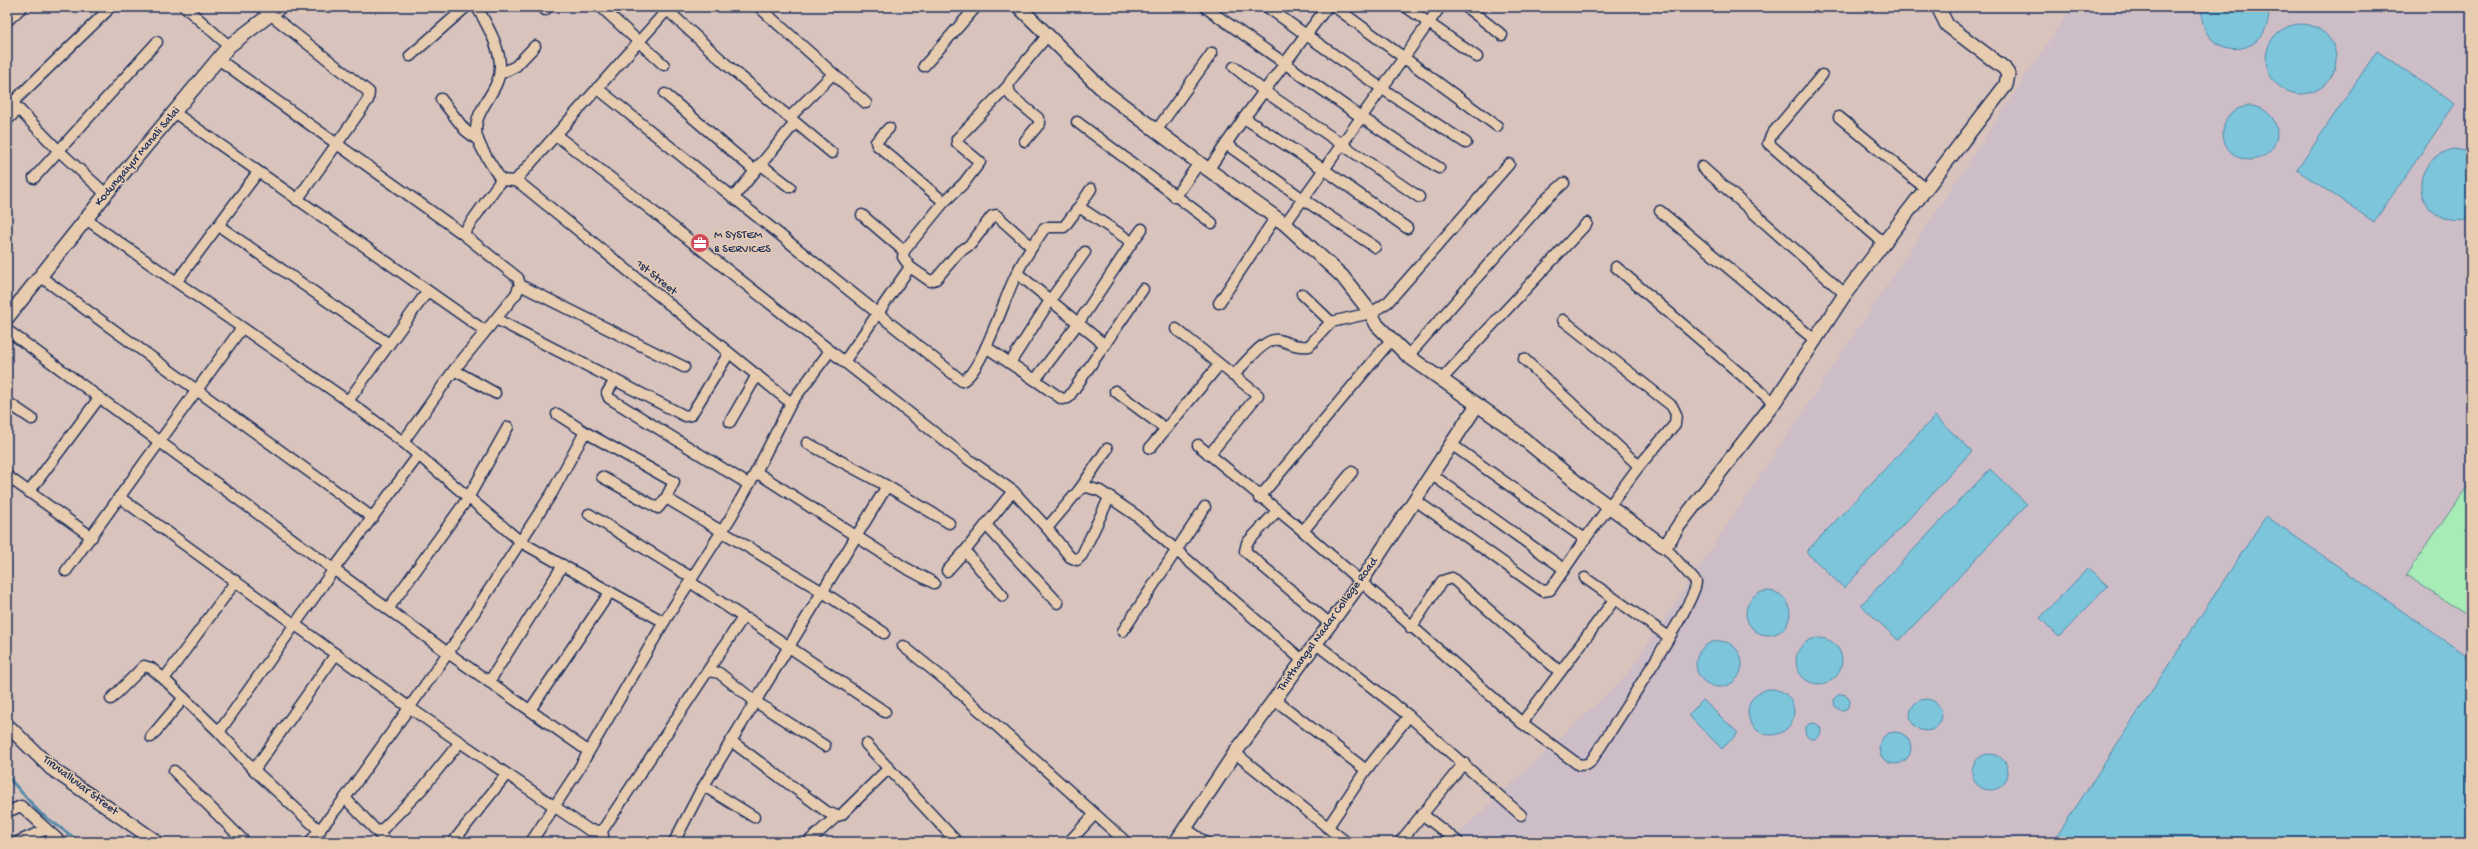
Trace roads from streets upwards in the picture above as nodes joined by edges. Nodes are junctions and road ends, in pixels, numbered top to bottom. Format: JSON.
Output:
{"nodes":[{"id":1,"x":22,"y":7,"type":"edge"},
{"id":2,"x":184,"y":7,"type":"edge"},
{"id":3,"x":466,"y":7,"type":"edge"},
{"id":4,"x":477,"y":7,"type":"edge"},
{"id":5,"x":601,"y":7,"type":"edge"},
{"id":6,"x":759,"y":7,"type":"edge"},
{"id":7,"x":976,"y":7,"type":"edge"},
{"id":8,"x":1019,"y":7,"type":"edge"},
{"id":9,"x":1267,"y":7,"type":"edge"},
{"id":10,"x":1327,"y":7,"type":"edge"},
{"id":11,"x":1335,"y":7,"type":"edge"},
{"id":12,"x":1406,"y":7,"type":"edge"},
{"id":13,"x":1440,"y":7,"type":"edge"},
{"id":14,"x":1466,"y":7,"type":"edge"},
{"id":15,"x":1938,"y":7,"type":"edge"},
{"id":16,"x":665,"y":8,"type":"edge"},
{"id":17,"x":1206,"y":8,"type":"dead end"},
{"id":18,"x":270,"y":9,"type":"edge"},
{"id":19,"x":107,"y":11,"type":"dead end"},
{"id":20,"x":7,"y":21,"type":"edge"},
{"id":21,"x":1428,"y":22,"type":"junction"},
{"id":22,"x":1306,"y":35,"type":"junction"},
{"id":23,"x":1502,"y":35,"type":"dead end"},
{"id":24,"x":1048,"y":36,"type":"junction"},
{"id":25,"x":157,"y":42,"type":"dead end"},
{"id":26,"x":637,"y":42,"type":"junction"},
{"id":27,"x":229,"y":46,"type":"junction"},
{"id":28,"x":535,"y":46,"type":"dead end"},
{"id":29,"x":1212,"y":52,"type":"dead end"},
{"id":30,"x":410,"y":56,"type":"dead end"},
{"id":31,"x":1403,"y":56,"type":"junction"},
{"id":32,"x":1478,"y":57,"type":"dead end"},
{"id":33,"x":218,"y":59,"type":"junction"},
{"id":34,"x":1285,"y":63,"type":"junction"},
{"id":35,"x":664,"y":65,"type":"dead end"},
{"id":36,"x":924,"y":66,"type":"dead end"},
{"id":37,"x":1234,"y":67,"type":"dead end"},
{"id":38,"x":500,"y":74,"type":"junction"},
{"id":39,"x":833,"y":74,"type":"junction"},
{"id":40,"x":1822,"y":74,"type":"dead end"},
{"id":41,"x":1008,"y":86,"type":"junction"},
{"id":42,"x":597,"y":88,"type":"junction"},
{"id":43,"x":1381,"y":88,"type":"junction"},
{"id":44,"x":1264,"y":91,"type":"junction"},
{"id":45,"x":665,"y":94,"type":"dead end"},
{"id":46,"x":441,"y":99,"type":"dead end"},
{"id":47,"x":13,"y":103,"type":"edge"},
{"id":48,"x":866,"y":103,"type":"dead end"},
{"id":49,"x":175,"y":113,"type":"junction"},
{"id":50,"x":1361,"y":116,"type":"junction"},
{"id":51,"x":1839,"y":117,"type":"dead end"},
{"id":52,"x":1244,"y":118,"type":"junction"},
{"id":53,"x":7,"y":120,"type":"edge"},
{"id":54,"x":792,"y":120,"type":"junction"},
{"id":55,"x":1077,"y":122,"type":"dead end"},
{"id":56,"x":1497,"y":126,"type":"dead end"},
{"id":57,"x":889,"y":128,"type":"dead end"},
{"id":58,"x":1156,"y":131,"type":"junction"},
{"id":59,"x":556,"y":135,"type":"junction"},
{"id":60,"x":478,"y":140,"type":"junction"},
{"id":61,"x":1025,"y":141,"type":"dead end"},
{"id":62,"x":1466,"y":143,"type":"dead end"},
{"id":63,"x":1226,"y":144,"type":"junction"},
{"id":64,"x":336,"y":145,"type":"junction"},
{"id":65,"x":1342,"y":145,"type":"junction"},
{"id":66,"x":58,"y":150,"type":"junction"},
{"id":67,"x":832,"y":153,"type":"dead end"},
{"id":68,"x":1509,"y":164,"type":"dead end"},
{"id":69,"x":757,"y":167,"type":"junction"},
{"id":70,"x":1204,"y":167,"type":"junction"},
{"id":71,"x":1702,"y":167,"type":"dead end"},
{"id":72,"x":1439,"y":168,"type":"dead end"},
{"id":73,"x":1324,"y":170,"type":"junction"},
{"id":74,"x":258,"y":172,"type":"junction"},
{"id":75,"x":34,"y":178,"type":"dead end"},
{"id":76,"x":501,"y":180,"type":"junction"},
{"id":77,"x":515,"y":181,"type":"junction"},
{"id":78,"x":1564,"y":183,"type":"dead end"},
{"id":79,"x":790,"y":187,"type":"dead end"},
{"id":80,"x":1090,"y":189,"type":"dead end"},
{"id":81,"x":1926,"y":189,"type":"junction"},
{"id":82,"x":106,"y":194,"type":"junction"},
{"id":83,"x":1175,"y":197,"type":"junction"},
{"id":84,"x":1419,"y":197,"type":"dead end"},
{"id":85,"x":733,"y":198,"type":"junction"},
{"id":86,"x":1303,"y":199,"type":"junction"},
{"id":87,"x":297,"y":200,"type":"junction"},
{"id":88,"x":944,"y":202,"type":"junction"},
{"id":89,"x":1079,"y":207,"type":"junction"},
{"id":90,"x":1660,"y":211,"type":"dead end"},
{"id":91,"x":862,"y":215,"type":"dead end"},
{"id":92,"x":87,"y":220,"type":"junction"},
{"id":93,"x":1280,"y":221,"type":"junction"},
{"id":94,"x":1212,"y":223,"type":"dead end"},
{"id":95,"x":1587,"y":223,"type":"dead end"},
{"id":96,"x":219,"y":226,"type":"junction"},
{"id":97,"x":1407,"y":228,"type":"dead end"},
{"id":98,"x":1142,"y":229,"type":"dead end"},
{"id":99,"x":463,"y":234,"type":"junction"},
{"id":100,"x":1884,"y":243,"type":"junction"},
{"id":101,"x":1131,"y":244,"type":"junction"},
{"id":102,"x":1032,"y":247,"type":"junction"},
{"id":103,"x":1376,"y":247,"type":"dead end"},
{"id":104,"x":904,"y":251,"type":"junction"},
{"id":105,"x":1085,"y":252,"type":"dead end"},
{"id":106,"x":910,"y":267,"type":"junction"},
{"id":107,"x":1616,"y":267,"type":"dead end"},
{"id":108,"x":1017,"y":273,"type":"junction"},
{"id":109,"x":41,"y":277,"type":"junction"},
{"id":110,"x":177,"y":281,"type":"junction"},
{"id":111,"x":520,"y":285,"type":"junction"},
{"id":112,"x":1143,"y":289,"type":"dead end"},
{"id":113,"x":427,"y":292,"type":"junction"},
{"id":114,"x":1302,"y":294,"type":"dead end"},
{"id":115,"x":1845,"y":294,"type":"junction"},
{"id":116,"x":1050,"y":299,"type":"junction"},
{"id":117,"x":1219,"y":303,"type":"dead end"},
{"id":118,"x":878,"y":313,"type":"junction"},
{"id":119,"x":1371,"y":313,"type":"junction"},
{"id":120,"x":7,"y":318,"type":"edge"},
{"id":121,"x":496,"y":319,"type":"junction"},
{"id":122,"x":1563,"y":320,"type":"dead end"},
{"id":123,"x":1079,"y":322,"type":"junction"},
{"id":124,"x":1331,"y":322,"type":"junction"},
{"id":125,"x":241,"y":329,"type":"junction"},
{"id":126,"x":1176,"y":329,"type":"dead end"},
{"id":127,"x":7,"y":330,"type":"edge"},
{"id":128,"x":485,"y":331,"type":"junction"},
{"id":129,"x":1391,"y":340,"type":"junction"},
{"id":130,"x":1816,"y":341,"type":"junction"},
{"id":131,"x":389,"y":344,"type":"junction"},
{"id":132,"x":1105,"y":345,"type":"junction"},
{"id":133,"x":986,"y":347,"type":"junction"},
{"id":134,"x":830,"y":351,"type":"junction"},
{"id":135,"x":728,"y":353,"type":"junction"},
{"id":136,"x":1408,"y":356,"type":"junction"},
{"id":137,"x":1524,"y":358,"type":"dead end"},
{"id":138,"x":844,"y":362,"type":"junction"},
{"id":139,"x":1010,"y":363,"type":"junction"},
{"id":140,"x":1219,"y":365,"type":"junction"},
{"id":141,"x":684,"y":367,"type":"dead end"},
{"id":142,"x":454,"y":370,"type":"junction"},
{"id":143,"x":756,"y":375,"type":"junction"},
{"id":144,"x":1233,"y":376,"type":"junction"},
{"id":145,"x":615,"y":380,"type":"junction"},
{"id":146,"x":1035,"y":380,"type":"junction"},
{"id":147,"x":1441,"y":380,"type":"junction"},
{"id":148,"x":198,"y":389,"type":"junction"},
{"id":149,"x":1115,"y":390,"type":"dead end"},
{"id":150,"x":494,"y":393,"type":"dead end"},
{"id":151,"x":99,"y":398,"type":"junction"},
{"id":152,"x":348,"y":401,"type":"junction"},
{"id":153,"x":7,"y":402,"type":"edge"},
{"id":154,"x":791,"y":403,"type":"junction"},
{"id":155,"x":1774,"y":403,"type":"junction"},
{"id":156,"x":1477,"y":405,"type":"junction"},
{"id":157,"x":557,"y":414,"type":"dead end"},
{"id":158,"x":32,"y":419,"type":"dead end"},
{"id":159,"x":730,"y":422,"type":"dead end"},
{"id":160,"x":508,"y":427,"type":"dead end"},
{"id":161,"x":1166,"y":429,"type":"junction"},
{"id":162,"x":585,"y":432,"type":"junction"},
{"id":163,"x":159,"y":442,"type":"junction"},
{"id":164,"x":403,"y":442,"type":"junction"},
{"id":165,"x":807,"y":443,"type":"dead end"},
{"id":166,"x":1451,"y":444,"type":"junction"},
{"id":167,"x":1198,"y":445,"type":"dead end"},
{"id":168,"x":1150,"y":448,"type":"dead end"},
{"id":169,"x":1107,"y":449,"type":"dead end"},
{"id":170,"x":1209,"y":455,"type":"junction"},
{"id":171,"x":418,"y":456,"type":"junction"},
{"id":172,"x":1639,"y":466,"type":"junction"},
{"id":173,"x":756,"y":472,"type":"junction"},
{"id":174,"x":1352,"y":472,"type":"dead end"},
{"id":175,"x":1431,"y":474,"type":"junction"},
{"id":176,"x":7,"y":476,"type":"edge"},
{"id":177,"x":602,"y":477,"type":"dead end"},
{"id":178,"x":748,"y":484,"type":"junction"},
{"id":179,"x":887,"y":486,"type":"junction"},
{"id":180,"x":1080,"y":489,"type":"junction"},
{"id":181,"x":1013,"y":491,"type":"junction"},
{"id":182,"x":30,"y":492,"type":"junction"},
{"id":183,"x":1110,"y":496,"type":"junction"},
{"id":184,"x":119,"y":497,"type":"junction"},
{"id":185,"x":468,"y":498,"type":"junction"},
{"id":186,"x":666,"y":498,"type":"junction"},
{"id":187,"x":1260,"y":498,"type":"junction"},
{"id":188,"x":1415,"y":500,"type":"junction"},
{"id":189,"x":1608,"y":506,"type":"junction"},
{"id":190,"x":1205,"y":507,"type":"dead end"},
{"id":191,"x":1277,"y":511,"type":"junction"},
{"id":192,"x":589,"y":514,"type":"dead end"},
{"id":193,"x":373,"y":518,"type":"junction"},
{"id":194,"x":949,"y":523,"type":"dead end"},
{"id":195,"x":986,"y":524,"type":"junction"},
{"id":196,"x":1047,"y":528,"type":"junction"},
{"id":197,"x":1303,"y":531,"type":"junction"},
{"id":198,"x":721,"y":532,"type":"junction"},
{"id":199,"x":92,"y":536,"type":"junction"},
{"id":200,"x":856,"y":537,"type":"junction"},
{"id":201,"x":1585,"y":539,"type":"junction"},
{"id":202,"x":521,"y":542,"type":"junction"},
{"id":203,"x":1665,"y":547,"type":"junction"},
{"id":204,"x":965,"y":551,"type":"junction"},
{"id":205,"x":1177,"y":551,"type":"junction"},
{"id":206,"x":563,"y":566,"type":"junction"},
{"id":207,"x":334,"y":569,"type":"junction"},
{"id":208,"x":1564,"y":569,"type":"junction"},
{"id":209,"x":66,"y":571,"type":"dead end"},
{"id":210,"x":947,"y":571,"type":"dead end"},
{"id":211,"x":1585,"y":578,"type":"dead end"},
{"id":212,"x":691,"y":580,"type":"junction"},
{"id":213,"x":236,"y":581,"type":"junction"},
{"id":214,"x":1361,"y":582,"type":"junction"},
{"id":215,"x":934,"y":583,"type":"dead end"},
{"id":216,"x":610,"y":592,"type":"junction"},
{"id":217,"x":823,"y":592,"type":"junction"},
{"id":218,"x":1003,"y":596,"type":"dead end"},
{"id":219,"x":1614,"y":600,"type":"junction"},
{"id":220,"x":1058,"y":603,"type":"dead end"},
{"id":221,"x":388,"y":609,"type":"junction"},
{"id":222,"x":746,"y":619,"type":"junction"},
{"id":223,"x":664,"y":622,"type":"junction"},
{"id":224,"x":1330,"y":624,"type":"junction"},
{"id":225,"x":296,"y":625,"type":"junction"},
{"id":226,"x":1411,"y":628,"type":"junction"},
{"id":227,"x":1123,"y":631,"type":"dead end"},
{"id":228,"x":884,"y":633,"type":"dead end"},
{"id":229,"x":1669,"y":637,"type":"junction"},
{"id":230,"x":1315,"y":643,"type":"junction"},
{"id":231,"x":903,"y":646,"type":"dead end"},
{"id":232,"x":789,"y":648,"type":"junction"},
{"id":233,"x":448,"y":653,"type":"junction"},
{"id":234,"x":336,"y":654,"type":"junction"},
{"id":235,"x":1302,"y":660,"type":"junction"},
{"id":236,"x":709,"y":671,"type":"junction"},
{"id":237,"x":1560,"y":672,"type":"junction"},
{"id":238,"x":164,"y":679,"type":"junction"},
{"id":239,"x":489,"y":682,"type":"junction"},
{"id":240,"x":184,"y":698,"type":"junction"},
{"id":241,"x":111,"y":699,"type":"dead end"},
{"id":242,"x":1274,"y":699,"type":"junction"},
{"id":243,"x":756,"y":702,"type":"junction"},
{"id":244,"x":410,"y":708,"type":"junction"},
{"id":245,"x":530,"y":710,"type":"junction"},
{"id":246,"x":885,"y":712,"type":"dead end"},
{"id":247,"x":1409,"y":716,"type":"junction"},
{"id":248,"x":1522,"y":723,"type":"junction"},
{"id":249,"x":7,"y":725,"type":"edge"},
{"id":250,"x":219,"y":732,"type":"junction"},
{"id":251,"x":151,"y":737,"type":"dead end"},
{"id":252,"x":731,"y":741,"type":"junction"},
{"id":253,"x":460,"y":742,"type":"junction"},
{"id":254,"x":866,"y":744,"type":"dead end"},
{"id":255,"x":825,"y":746,"type":"dead end"},
{"id":256,"x":588,"y":752,"type":"junction"},
{"id":257,"x":1235,"y":753,"type":"junction"},
{"id":258,"x":1464,"y":763,"type":"junction"},
{"id":259,"x":889,"y":768,"type":"junction"},
{"id":260,"x":254,"y":770,"type":"junction"},
{"id":261,"x":1366,"y":770,"type":"junction"},
{"id":262,"x":174,"y":771,"type":"dead end"},
{"id":263,"x":506,"y":775,"type":"junction"},
{"id":264,"x":704,"y":786,"type":"junction"},
{"id":265,"x":345,"y":798,"type":"junction"},
{"id":266,"x":555,"y":807,"type":"junction"},
{"id":267,"x":7,"y":812,"type":"edge"},
{"id":268,"x":1422,"y":814,"type":"junction"},
{"id":269,"x":1094,"y":815,"type":"junction"},
{"id":270,"x":1522,"y":815,"type":"dead end"},
{"id":271,"x":837,"y":816,"type":"junction"},
{"id":272,"x":754,"y":818,"type":"dead end"},
{"id":273,"x":1328,"y":827,"type":"junction"},
{"id":274,"x":1186,"y":828,"type":"junction"},
{"id":275,"x":45,"y":830,"type":"junction"},
{"id":276,"x":320,"y":831,"type":"junction"},
{"id":277,"x":602,"y":831,"type":"junction"},
{"id":278,"x":379,"y":833,"type":"junction"},
{"id":279,"x":17,"y":842,"type":"edge"},
{"id":280,"x":61,"y":842,"type":"edge"},
{"id":281,"x":157,"y":842,"type":"edge"},
{"id":282,"x":245,"y":842,"type":"edge"},
{"id":283,"x":310,"y":842,"type":"edge"},
{"id":284,"x":387,"y":842,"type":"edge"},
{"id":285,"x":453,"y":842,"type":"edge"},
{"id":286,"x":531,"y":842,"type":"edge"},
{"id":287,"x":604,"y":842,"type":"edge"},
{"id":288,"x":674,"y":842,"type":"edge"},
{"id":289,"x":808,"y":842,"type":"edge"},
{"id":290,"x":957,"y":842,"type":"edge"},
{"id":291,"x":1069,"y":842,"type":"edge"},
{"id":292,"x":1126,"y":842,"type":"edge"},
{"id":293,"x":1176,"y":842,"type":"edge"},
{"id":294,"x":1205,"y":842,"type":"edge"},
{"id":295,"x":1346,"y":842,"type":"edge"},
{"id":296,"x":1400,"y":842,"type":"edge"},
{"id":297,"x":1458,"y":842,"type":"edge"}],
"edges":[{"from":1,"to":20,"type":"street"},
{"from":2,"to":27,"type":"street"},
{"from":3,"to":30,"type":"street"},
{"from":4,"to":38,"type":"street"},
{"from":5,"to":26,"type":"street"},
{"from":6,"to":39,"type":"street"},
{"from":7,"to":36,"type":"street"},
{"from":8,"to":24,"type":"street"},
{"from":9,"to":22,"type":"street"},
{"from":10,"to":22,"type":"street"},
{"from":11,"to":31,"type":"street"},
{"from":12,"to":21,"type":"street"},
{"from":13,"to":21,"type":"street"},
{"from":14,"to":23,"type":"street"},
{"from":15,"to":81,"type":"street"},
{"from":16,"to":26,"type":"street"},
{"from":16,"to":54,"type":"street"},
{"from":17,"to":34,"type":"street"},
{"from":18,"to":27,"type":"street","name":"Kodungaiyur Manali Salai"},
{"from":18,"to":64,"type":"street"},
{"from":19,"to":47,"type":"street"},
{"from":21,"to":31,"type":"street"},
{"from":21,"to":32,"type":"street"},
{"from":22,"to":34,"type":"street"},
{"from":22,"to":43,"type":"street"},
{"from":24,"to":41,"type":"street"},
{"from":24,"to":58,"type":"street"},
{"from":25,"to":66,"type":"street"},
{"from":26,"to":35,"type":"street"},
{"from":26,"to":42,"type":"street"},
{"from":27,"to":33,"type":"street","name":"Kodungaiyur Manali Salai"},
{"from":28,"to":38,"type":"street"},
{"from":29,"to":58,"type":"street"},
{"from":31,"to":43,"type":"street"},
{"from":31,"to":56,"type":"street"},
{"from":33,"to":49,"type":"street","name":"Kodungaiyur Manali Salai"},
{"from":33,"to":64,"type":"street"},
{"from":34,"to":44,"type":"street"},
{"from":34,"to":50,"type":"street"},
{"from":37,"to":44,"type":"street"},
{"from":38,"to":60,"type":"street"},
{"from":39,"to":48,"type":"street"},
{"from":39,"to":54,"type":"street"},
{"from":40,"to":100,"type":"street"},
{"from":41,"to":61,"type":"street"},
{"from":41,"to":88,"type":"street"},
{"from":42,"to":59,"type":"street"},
{"from":42,"to":85,"type":"street"},
{"from":43,"to":50,"type":"street"},
{"from":43,"to":62,"type":"street"},
{"from":44,"to":52,"type":"street"},
{"from":44,"to":65,"type":"street"},
{"from":45,"to":69,"type":"street"},
{"from":46,"to":60,"type":"street"},
{"from":47,"to":53,"type":"street"},
{"from":47,"to":66,"type":"street"},
{"from":49,"to":74,"type":"street"},
{"from":49,"to":82,"type":"street","name":"Kodungaiyur Manali Salai"},
{"from":50,"to":65,"type":"street"},
{"from":50,"to":72,"type":"street"},
{"from":51,"to":81,"type":"street"},
{"from":52,"to":63,"type":"street"},
{"from":52,"to":73,"type":"street"},
{"from":54,"to":67,"type":"street"},
{"from":54,"to":69,"type":"street"},
{"from":55,"to":83,"type":"street"},
{"from":57,"to":88,"type":"street"},
{"from":58,"to":70,"type":"street"},
{"from":59,"to":77,"type":"street"},
{"from":59,"to":134,"type":"street"},
{"from":60,"to":76,"type":"street"},
{"from":63,"to":70,"type":"street"},
{"from":63,"to":86,"type":"street"},
{"from":64,"to":87,"type":"street"},
{"from":64,"to":99,"type":"street"},
{"from":65,"to":73,"type":"street"},
{"from":65,"to":84,"type":"street"},
{"from":66,"to":75,"type":"street"},
{"from":66,"to":82,"type":"street"},
{"from":68,"to":119,"type":"street"},
{"from":69,"to":79,"type":"street"},
{"from":69,"to":85,"type":"street"},
{"from":70,"to":83,"type":"street"},
{"from":70,"to":93,"type":"street"},
{"from":71,"to":115,"type":"street"},
{"from":73,"to":86,"type":"street"},
{"from":73,"to":97,"type":"street"},
{"from":74,"to":87,"type":"street"},
{"from":74,"to":96,"type":"street"},
{"from":76,"to":77,"type":"street"},
{"from":76,"to":99,"type":"street"},
{"from":77,"to":135,"type":"street","name":"1st Street"},
{"from":78,"to":136,"type":"street"},
{"from":80,"to":89,"type":"street"},
{"from":81,"to":100,"type":"street"},
{"from":82,"to":92,"type":"street","name":"Kodungaiyur Manali Salai"},
{"from":83,"to":94,"type":"street"},
{"from":85,"to":118,"type":"street"},
{"from":86,"to":93,"type":"street"},
{"from":86,"to":103,"type":"street"},
{"from":87,"to":113,"type":"street"},
{"from":88,"to":104,"type":"street"},
{"from":89,"to":101,"type":"street"},
{"from":89,"to":102,"type":"street"},
{"from":90,"to":130,"type":"street"},
{"from":91,"to":104,"type":"street"},
{"from":92,"to":109,"type":"street","name":"Kodungaiyur Manali Salai"},
{"from":92,"to":110,"type":"street"},
{"from":93,"to":117,"type":"street"},
{"from":93,"to":119,"type":"street"},
{"from":95,"to":147,"type":"street"},
{"from":96,"to":110,"type":"street"},
{"from":96,"to":131,"type":"street"},
{"from":98,"to":101,"type":"street"},
{"from":99,"to":111,"type":"street"},
{"from":100,"to":115,"type":"street"},
{"from":101,"to":123,"type":"street"},
{"from":102,"to":106,"type":"street"},
{"from":102,"to":108,"type":"street"},
{"from":104,"to":106,"type":"street"},
{"from":105,"to":116,"type":"street"},
{"from":106,"to":118,"type":"street"},
{"from":107,"to":155,"type":"street"},
{"from":108,"to":116,"type":"street"},
{"from":108,"to":133,"type":"street"},
{"from":109,"to":120,"type":"street","name":"Kodungaiyur Manali Salai"},
{"from":109,"to":148,"type":"street"},
{"from":110,"to":125,"type":"street"},
{"from":111,"to":121,"type":"street"},
{"from":111,"to":141,"type":"street"},
{"from":112,"to":132,"type":"street"},
{"from":113,"to":128,"type":"street"},
{"from":113,"to":131,"type":"street"},
{"from":114,"to":124,"type":"street"},
{"from":115,"to":130,"type":"street"},
{"from":116,"to":123,"type":"street"},
{"from":116,"to":139,"type":"street"},
{"from":118,"to":133,"type":"street"},
{"from":118,"to":138,"type":"street"},
{"from":119,"to":124,"type":"street"},
{"from":119,"to":129,"type":"street"},
{"from":121,"to":128,"type":"street"},
{"from":121,"to":145,"type":"street"},
{"from":122,"to":172,"type":"street"},
{"from":123,"to":132,"type":"street"},
{"from":123,"to":146,"type":"street"},
{"from":124,"to":144,"type":"street"},
{"from":125,"to":148,"type":"street"},
{"from":125,"to":152,"type":"street"},
{"from":126,"to":140,"type":"street"},
{"from":127,"to":151,"type":"street"},
{"from":128,"to":142,"type":"street"},
{"from":129,"to":136,"type":"street"},
{"from":129,"to":187,"type":"street"},
{"from":130,"to":155,"type":"street"},
{"from":131,"to":152,"type":"street"},
{"from":132,"to":146,"type":"street"},
{"from":133,"to":139,"type":"street"},
{"from":134,"to":138,"type":"street"},
{"from":134,"to":154,"type":"street"},
{"from":135,"to":143,"type":"street","name":"1st Street"},
{"from":135,"to":145,"type":"street"},
{"from":136,"to":147,"type":"street"},
{"from":137,"to":172,"type":"street"},
{"from":138,"to":181,"type":"street"},
{"from":139,"to":146,"type":"street"},
{"from":140,"to":144,"type":"street"},
{"from":140,"to":161,"type":"street"},
{"from":142,"to":150,"type":"street"},
{"from":142,"to":164,"type":"street"},
{"from":143,"to":154,"type":"street","name":"1st Street"},
{"from":143,"to":159,"type":"street"},
{"from":144,"to":170,"type":"street"},
{"from":145,"to":178,"type":"street"},
{"from":147,"to":156,"type":"street"},
{"from":148,"to":163,"type":"street"},
{"from":148,"to":193,"type":"street"},
{"from":149,"to":161,"type":"street"},
{"from":151,"to":163,"type":"street"},
{"from":151,"to":182,"type":"street"},
{"from":152,"to":164,"type":"street"},
{"from":153,"to":158,"type":"street"},
{"from":154,"to":173,"type":"street"},
{"from":155,"to":203,"type":"street"},
{"from":156,"to":166,"type":"street","name":"Thirthangal Nadar College Road"},
{"from":156,"to":189,"type":"street"},
{"from":157,"to":162,"type":"street"},
{"from":160,"to":185,"type":"street"},
{"from":161,"to":168,"type":"street"},
{"from":162,"to":186,"type":"street"},
{"from":162,"to":202,"type":"street"},
{"from":163,"to":184,"type":"street"},
{"from":163,"to":207,"type":"street"},
{"from":164,"to":171,"type":"street"},
{"from":165,"to":179,"type":"street"},
{"from":166,"to":175,"type":"street","name":"Thirthangal Nadar College Road"},
{"from":166,"to":201,"type":"street"},
{"from":167,"to":170,"type":"street"},
{"from":169,"to":180,"type":"street"},
{"from":170,"to":187,"type":"street"},
{"from":171,"to":185,"type":"street"},
{"from":171,"to":193,"type":"street"},
{"from":172,"to":189,"type":"street"},
{"from":173,"to":178,"type":"street"},
{"from":173,"to":200,"type":"street"},
{"from":174,"to":197,"type":"street"},
{"from":175,"to":188,"type":"street","name":"Thirthangal Nadar College Road"},
{"from":175,"to":208,"type":"street"},
{"from":176,"to":182,"type":"street"},
{"from":177,"to":186,"type":"street"},
{"from":178,"to":198,"type":"street"},
{"from":179,"to":194,"type":"street"},
{"from":179,"to":200,"type":"street"},
{"from":180,"to":183,"type":"street"},
{"from":180,"to":196,"type":"street"},
{"from":181,"to":195,"type":"street"},
{"from":181,"to":196,"type":"street"},
{"from":182,"to":199,"type":"street"},
{"from":183,"to":196,"type":"street"},
{"from":183,"to":205,"type":"street"},
{"from":184,"to":199,"type":"street"},
{"from":184,"to":213,"type":"street"},
{"from":185,"to":202,"type":"street"},
{"from":185,"to":221,"type":"street"},
{"from":186,"to":198,"type":"street"},
{"from":187,"to":191,"type":"street"},
{"from":188,"to":208,"type":"street"},
{"from":188,"to":214,"type":"street","name":"Thirthangal Nadar College Road"},
{"from":189,"to":201,"type":"street"},
{"from":189,"to":203,"type":"street"},
{"from":190,"to":205,"type":"street"},
{"from":191,"to":197,"type":"street"},
{"from":191,"to":224,"type":"street"},
{"from":192,"to":212,"type":"street"},
{"from":193,"to":207,"type":"street"},
{"from":195,"to":204,"type":"street"},
{"from":195,"to":220,"type":"street"},
{"from":197,"to":214,"type":"street"},
{"from":198,"to":212,"type":"street"},
{"from":198,"to":217,"type":"street"},
{"from":199,"to":209,"type":"street"},
{"from":200,"to":215,"type":"street"},
{"from":200,"to":217,"type":"street"},
{"from":201,"to":208,"type":"street"},
{"from":202,"to":206,"type":"street"},
{"from":202,"to":233,"type":"street"},
{"from":203,"to":229,"type":"street"},
{"from":204,"to":210,"type":"street"},
{"from":204,"to":218,"type":"street"},
{"from":205,"to":227,"type":"street"},
{"from":205,"to":235,"type":"street"},
{"from":206,"to":216,"type":"street"},
{"from":206,"to":239,"type":"street"},
{"from":207,"to":221,"type":"street"},
{"from":207,"to":225,"type":"street"},
{"from":211,"to":219,"type":"street"},
{"from":212,"to":222,"type":"street"},
{"from":212,"to":223,"type":"street"},
{"from":213,"to":225,"type":"street"},
{"from":213,"to":238,"type":"street"},
{"from":214,"to":224,"type":"street","name":"Thirthangal Nadar College Road"},
{"from":214,"to":226,"type":"street"},
{"from":216,"to":223,"type":"street"},
{"from":216,"to":245,"type":"street"},
{"from":217,"to":228,"type":"street"},
{"from":217,"to":232,"type":"street"},
{"from":219,"to":229,"type":"street"},
{"from":219,"to":237,"type":"street"},
{"from":221,"to":233,"type":"street"},
{"from":222,"to":232,"type":"street"},
{"from":222,"to":236,"type":"street"},
{"from":223,"to":256,"type":"street"},
{"from":224,"to":230,"type":"street","name":"Thirthangal Nadar College Road"},
{"from":225,"to":234,"type":"street"},
{"from":225,"to":250,"type":"street"},
{"from":226,"to":237,"type":"street"},
{"from":226,"to":248,"type":"street"},
{"from":229,"to":248,"type":"street"},
{"from":230,"to":235,"type":"street","name":"Thirthangal Nadar College Road"},
{"from":230,"to":247,"type":"street"},
{"from":231,"to":269,"type":"street"},
{"from":232,"to":243,"type":"street"},
{"from":232,"to":246,"type":"street"},
{"from":233,"to":239,"type":"street"},
{"from":233,"to":244,"type":"street"},
{"from":234,"to":244,"type":"street"},
{"from":234,"to":260,"type":"street"},
{"from":235,"to":242,"type":"street","name":"Thirthangal Nadar College Road"},
{"from":236,"to":243,"type":"street"},
{"from":236,"to":277,"type":"street"},
{"from":237,"to":248,"type":"street"},
{"from":238,"to":240,"type":"street"},
{"from":238,"to":241,"type":"street"},
{"from":239,"to":245,"type":"street"},
{"from":240,"to":250,"type":"street"},
{"from":240,"to":251,"type":"street"},
{"from":242,"to":257,"type":"street","name":"Thirthangal Nadar College Road"},
{"from":242,"to":261,"type":"street"},
{"from":243,"to":252,"type":"street"},
{"from":243,"to":255,"type":"street"},
{"from":244,"to":253,"type":"street"},
{"from":244,"to":265,"type":"street"},
{"from":245,"to":256,"type":"street"},
{"from":247,"to":258,"type":"street"},
{"from":247,"to":261,"type":"street"},
{"from":249,"to":281,"type":"street","name":"Tiruvalluvar Street"},
{"from":250,"to":260,"type":"street"},
{"from":252,"to":264,"type":"street"},
{"from":252,"to":271,"type":"street"},
{"from":253,"to":263,"type":"street"},
{"from":253,"to":278,"type":"street"},
{"from":254,"to":259,"type":"street"},
{"from":256,"to":266,"type":"street"},
{"from":257,"to":273,"type":"street"},
{"from":257,"to":274,"type":"street","name":"Thirthangal Nadar College Road"},
{"from":258,"to":268,"type":"street"},
{"from":258,"to":270,"type":"street"},
{"from":259,"to":271,"type":"street"},
{"from":259,"to":290,"type":"street"},
{"from":260,"to":276,"type":"street"},
{"from":261,"to":273,"type":"street"},
{"from":262,"to":282,"type":"street"},
{"from":263,"to":266,"type":"street"},
{"from":263,"to":285,"type":"street"},
{"from":264,"to":272,"type":"street"},
{"from":264,"to":288,"type":"street"},
{"from":265,"to":276,"type":"street"},
{"from":265,"to":278,"type":"street"},
{"from":266,"to":277,"type":"street"},
{"from":266,"to":286,"type":"street"},
{"from":267,"to":275,"type":"street"},
{"from":268,"to":296,"type":"street"},
{"from":268,"to":297,"type":"street"},
{"from":269,"to":291,"type":"street"},
{"from":269,"to":292,"type":"street"},
{"from":271,"to":289,"type":"street"},
{"from":273,"to":295,"type":"street"},
{"from":274,"to":293,"type":"street","name":"Thirthangal Nadar College Road"},
{"from":274,"to":294,"type":"street"},
{"from":275,"to":279,"type":"street"},
{"from":275,"to":280,"type":"street"},
{"from":276,"to":283,"type":"street"},
{"from":277,"to":287,"type":"street"},
{"from":278,"to":284,"type":"street"}]}
